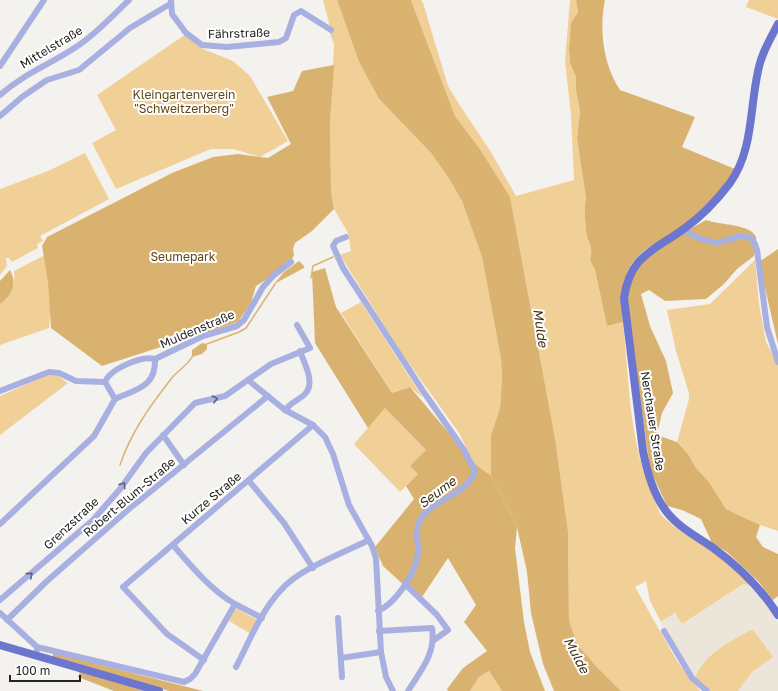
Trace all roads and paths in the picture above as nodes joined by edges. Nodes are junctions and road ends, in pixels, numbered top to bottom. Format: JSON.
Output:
{"nodes":[{"id":1,"x":44,"y":0,"type":"edge"},
{"id":2,"x":129,"y":0,"type":"edge"},
{"id":3,"x":171,"y":2,"type":"edge"},
{"id":4,"x":778,"y":24,"type":"edge"},
{"id":5,"x":331,"y":30,"type":"dead end"},
{"id":6,"x":0,"y":66,"type":"edge"},
{"id":7,"x":0,"y":95,"type":"edge"},
{"id":8,"x":0,"y":116,"type":"edge"},
{"id":9,"x":684,"y":229,"type":"junction"},
{"id":10,"x":346,"y":237,"type":"dead end"},
{"id":11,"x":291,"y":262,"type":"dead end"},
{"id":12,"x":296,"y":325,"type":"dead end"},
{"id":13,"x":300,"y":351,"type":"junction"},
{"id":14,"x":155,"y":359,"type":"junction"},
{"id":15,"x":778,"y":362,"type":"edge"},
{"id":16,"x":248,"y":380,"type":"junction"},
{"id":17,"x":105,"y":382,"type":"junction"},
{"id":18,"x":0,"y":391,"type":"edge"},
{"id":19,"x":268,"y":396,"type":"junction"},
{"id":20,"x":115,"y":399,"type":"junction"},
{"id":21,"x":285,"y":410,"type":"junction"},
{"id":22,"x":313,"y":425,"type":"junction"},
{"id":23,"x":163,"y":435,"type":"junction"},
{"id":24,"x":184,"y":465,"type":"junction"},
{"id":25,"x":249,"y":481,"type":"junction"},
{"id":26,"x":0,"y":524,"type":"edge"},
{"id":27,"x":369,"y":540,"type":"junction"},
{"id":28,"x":173,"y":544,"type":"junction"},
{"id":29,"x":313,"y":568,"type":"junction"},
{"id":30,"x":405,"y":584,"type":"junction"},
{"id":31,"x":0,"y":600,"type":"edge"},
{"id":32,"x":235,"y":604,"type":"junction"},
{"id":33,"x":378,"y":611,"type":"junction"},
{"id":34,"x":0,"y":613,"type":"edge"},
{"id":35,"x":778,"y":615,"type":"edge"},
{"id":36,"x":262,"y":618,"type":"junction"},
{"id":37,"x":338,"y":618,"type":"dead end"},
{"id":38,"x":7,"y":620,"type":"junction"},
{"id":39,"x":379,"y":631,"type":"junction"},
{"id":40,"x":664,"y":631,"type":"dead end"},
{"id":41,"x":434,"y":640,"type":"junction"},
{"id":42,"x":0,"y":645,"type":"edge"},
{"id":43,"x":37,"y":652,"type":"junction"},
{"id":44,"x":381,"y":652,"type":"junction"},
{"id":45,"x":341,"y":658,"type":"junction"},
{"id":46,"x":204,"y":660,"type":"junction"},
{"id":47,"x":236,"y":667,"type":"dead end"},
{"id":48,"x":342,"y":677,"type":"dead end"},
{"id":49,"x":159,"y":691,"type":"edge"},
{"id":50,"x":393,"y":691,"type":"edge"},
{"id":51,"x":408,"y":691,"type":"edge"},
{"id":52,"x":706,"y":691,"type":"edge"}],
"edges":[{"from":1,"to":6,"type":"street"},
{"from":2,"to":7,"type":"street","name":"Mittelstraße"},
{"from":3,"to":5,"type":"street","name":"Fährstraße"},
{"from":3,"to":8,"type":"street"},
{"from":4,"to":9,"type":"main road","name":"Nerchauer Straße"},
{"from":9,"to":15,"type":"street"},
{"from":9,"to":35,"type":"main road","name":"Nerchauer Straße"},
{"from":10,"to":30,"type":"street"},
{"from":11,"to":14,"type":"street","name":"Muldenstraße"},
{"from":12,"to":13,"type":"street"},
{"from":13,"to":16,"type":"street","name":"Grenzstraße"},
{"from":13,"to":21,"type":"street"},
{"from":14,"to":17,"type":"street","name":"Muldenstraße"},
{"from":14,"to":20,"type":"street","name":"Muldenstraße"},
{"from":16,"to":19,"type":"street"},
{"from":23,"to":16,"type":"street","name":"Grenzstraße","one_way":true},
{"from":17,"to":18,"type":"street"},
{"from":17,"to":20,"type":"street"},
{"from":19,"to":21,"type":"street"},
{"from":19,"to":24,"type":"street","name":"Robert-Blum-Straße"},
{"from":20,"to":26,"type":"street"},
{"from":21,"to":22,"type":"street"},
{"from":22,"to":25,"type":"street","name":"Kurze Straße"},
{"from":22,"to":27,"type":"street"},
{"from":23,"to":24,"type":"street"},
{"from":31,"to":23,"type":"street","name":"Grenzstraße","one_way":true},
{"from":24,"to":38,"type":"street","name":"Robert-Blum-Straße"},
{"from":25,"to":28,"type":"street","name":"Kurze Straße"},
{"from":25,"to":29,"type":"street"},
{"from":27,"to":29,"type":"street"},
{"from":27,"to":33,"type":"street"},
{"from":28,"to":32,"type":"street"},
{"from":28,"to":46,"type":"street","name":"Kurze Straße"},
{"from":29,"to":36,"type":"street"},
{"from":30,"to":33,"type":"street"},
{"from":30,"to":41,"type":"street"},
{"from":32,"to":36,"type":"street"},
{"from":32,"to":46,"type":"street"},
{"from":33,"to":39,"type":"street"},
{"from":34,"to":38,"type":"street"},
{"from":36,"to":47,"type":"street"},
{"from":37,"to":45,"type":"street"},
{"from":38,"to":43,"type":"street"},
{"from":39,"to":41,"type":"street"},
{"from":39,"to":44,"type":"street"},
{"from":40,"to":52,"type":"street"},
{"from":41,"to":51,"type":"street"},
{"from":42,"to":43,"type":"main road"},
{"from":43,"to":46,"type":"street"},
{"from":43,"to":49,"type":"main road"},
{"from":44,"to":45,"type":"street"},
{"from":44,"to":50,"type":"street"},
{"from":45,"to":48,"type":"street"}]}
